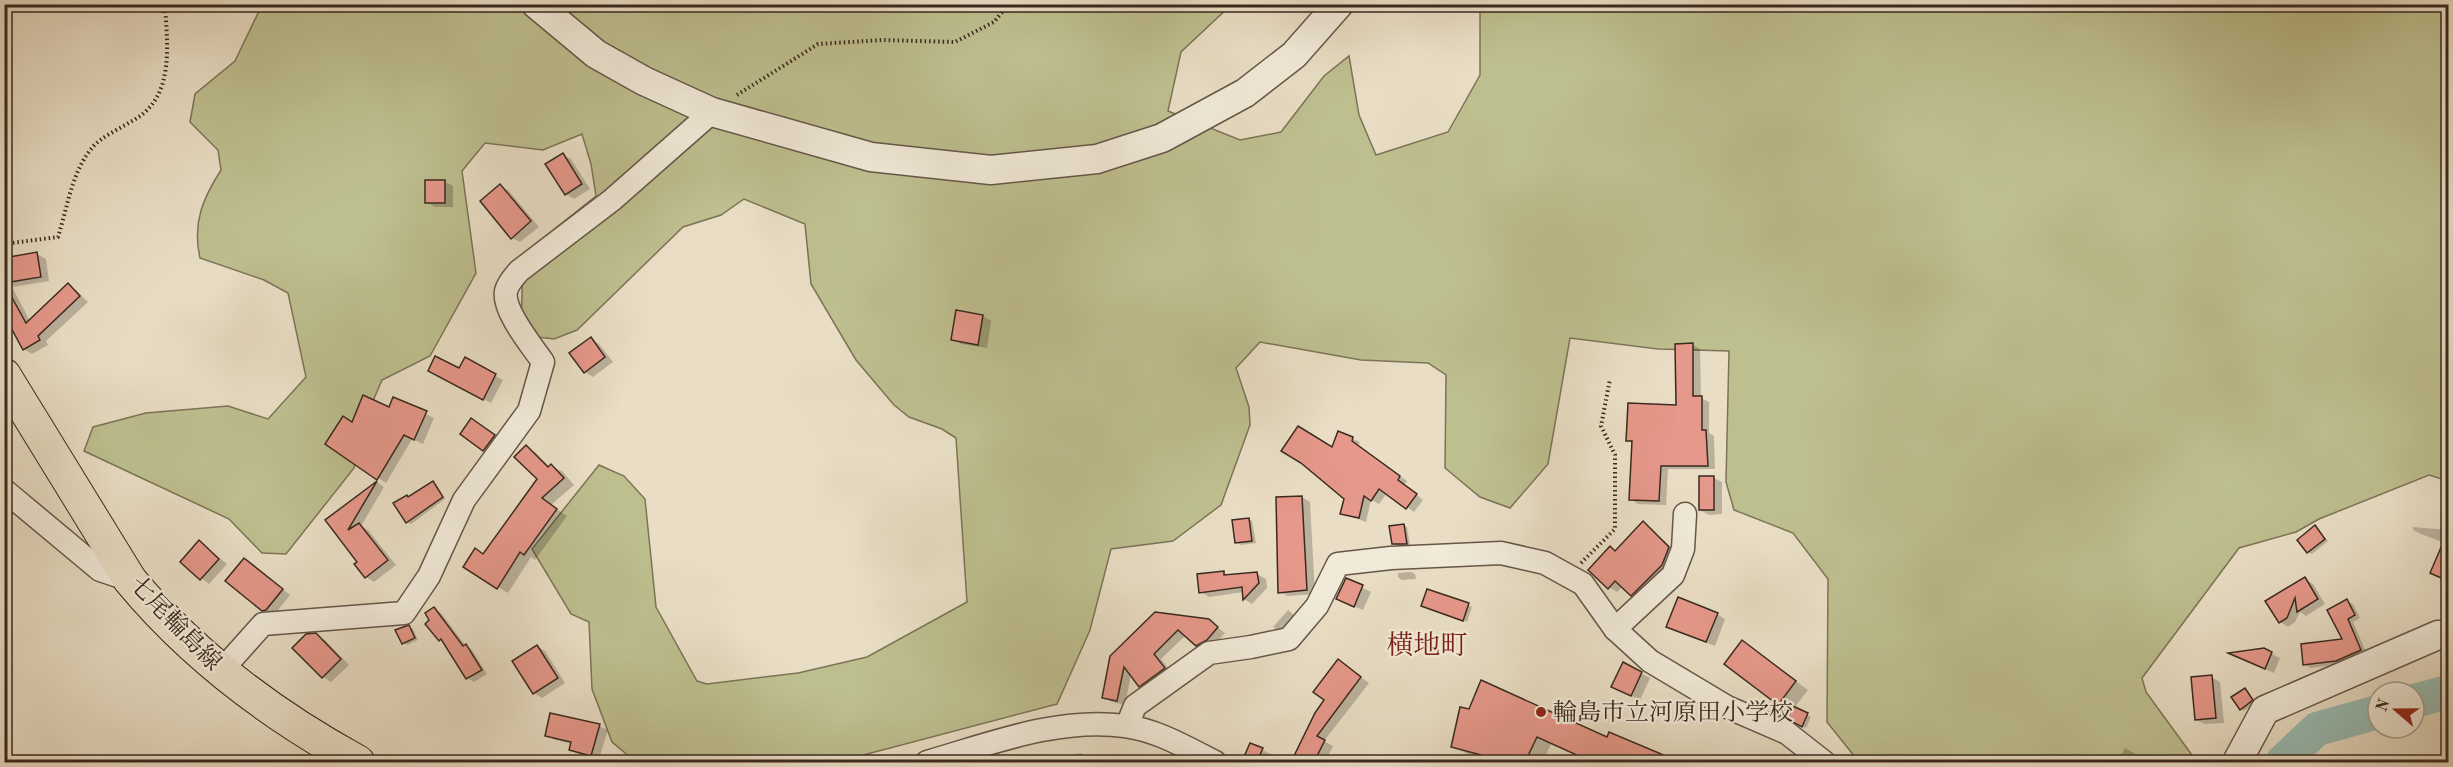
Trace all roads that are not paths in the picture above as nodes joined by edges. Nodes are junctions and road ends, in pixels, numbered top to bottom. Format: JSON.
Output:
{"nodes":[{"id":1,"x":536,"y":4,"type":"edge"},
{"id":2,"x":1339,"y":4,"type":"edge"},
{"id":3,"x":712,"y":112,"type":"junction"},
{"id":4,"x":4,"y":375,"type":"edge"},
{"id":5,"x":4,"y":490,"type":"edge"},
{"id":6,"x":1685,"y":514,"type":"dead end"},
{"id":7,"x":130,"y":580,"type":"junction"},
{"id":8,"x":1615,"y":629,"type":"junction"},
{"id":9,"x":2448,"y":635,"type":"edge"},
{"id":10,"x":221,"y":671,"type":"junction"},
{"id":11,"x":1126,"y":726,"type":"junction"},
{"id":12,"x":358,"y":762,"type":"edge"},
{"id":13,"x":927,"y":762,"type":"edge"},
{"id":14,"x":1215,"y":762,"type":"edge"},
{"id":15,"x":1824,"y":762,"type":"edge"},
{"id":16,"x":2237,"y":762,"type":"edge"}],
"edges":[{"from":1,"to":3,"type":"street"},
{"from":2,"to":3,"type":"street"},
{"from":3,"to":10,"type":"street"},
{"from":4,"to":7,"type":"main road","name":"七尾輪島線"},
{"from":5,"to":7,"type":"street"},
{"from":6,"to":8,"type":"street"},
{"from":7,"to":10,"type":"main road","name":"七尾輪島線"},
{"from":8,"to":11,"type":"street"},
{"from":8,"to":15,"type":"street"},
{"from":9,"to":16,"type":"street"},
{"from":10,"to":12,"type":"main road","name":"七尾輪島線"},
{"from":11,"to":13,"type":"street"},
{"from":11,"to":14,"type":"street"}]}
